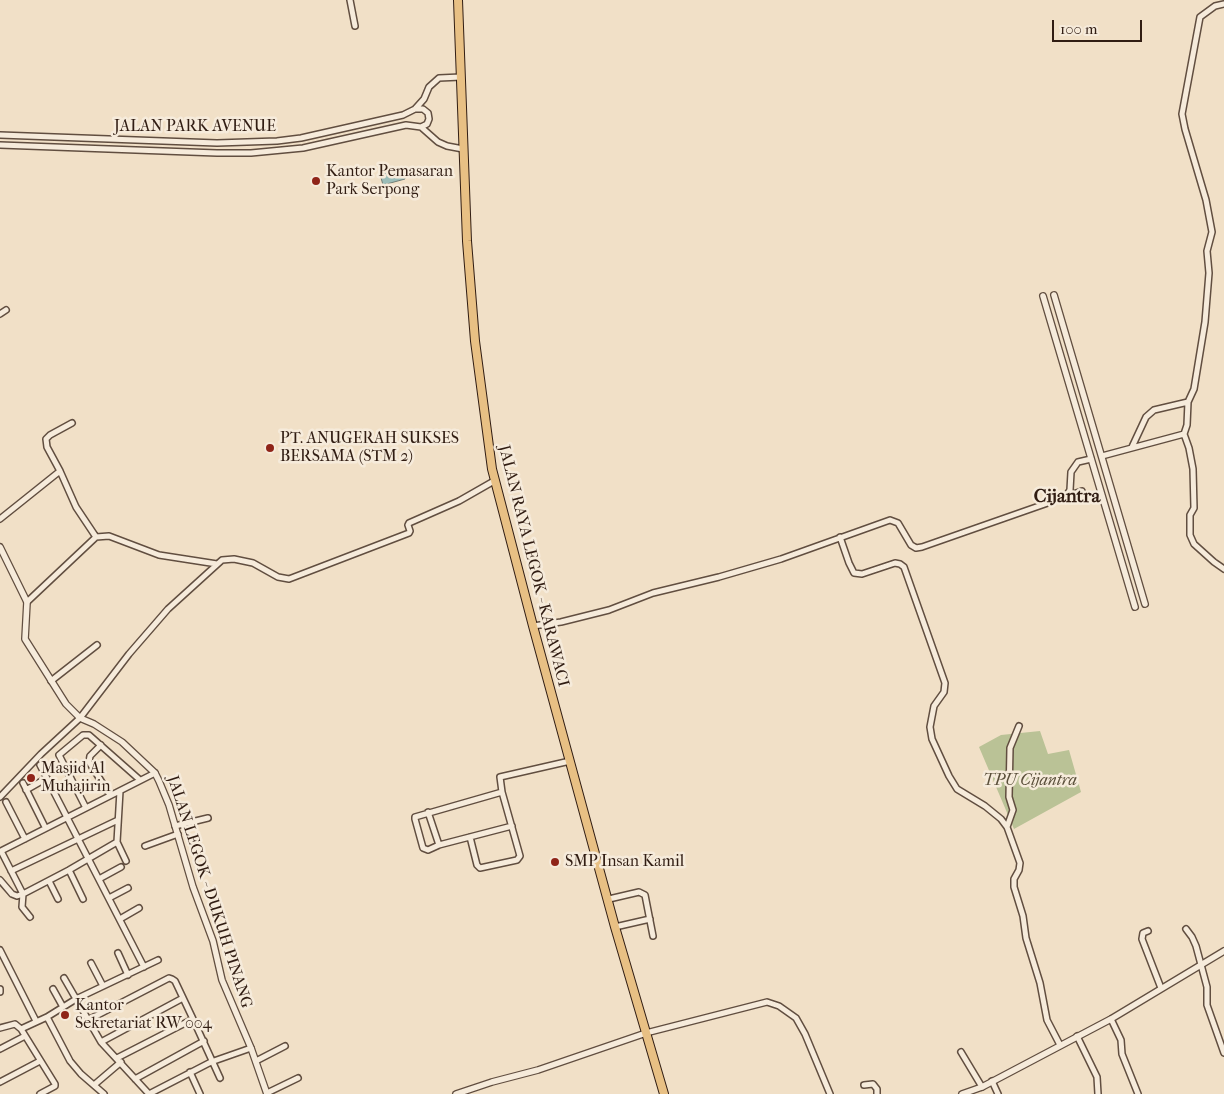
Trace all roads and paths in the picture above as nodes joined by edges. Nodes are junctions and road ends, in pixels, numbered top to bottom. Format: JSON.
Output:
{"nodes":[{"id":1,"x":350,"y":0,"type":"edge"},
{"id":2,"x":458,"y":0,"type":"edge"},
{"id":3,"x":1214,"y":0,"type":"edge"},
{"id":4,"x":1224,"y":4,"type":"edge"},
{"id":5,"x":1216,"y":6,"type":"junction"},
{"id":6,"x":355,"y":26,"type":"dead end"},
{"id":7,"x":461,"y":77,"type":"junction"},
{"id":8,"x":415,"y":109,"type":"junction"},
{"id":9,"x":377,"y":121,"type":"junction"},
{"id":10,"x":421,"y":127,"type":"junction"},
{"id":11,"x":379,"y":131,"type":"junction"},
{"id":12,"x":0,"y":135,"type":"edge"},
{"id":13,"x":288,"y":140,"type":"junction"},
{"id":14,"x":277,"y":141,"type":"junction"},
{"id":15,"x":0,"y":145,"type":"edge"},
{"id":16,"x":463,"y":149,"type":"junction"},
{"id":17,"x":290,"y":150,"type":"junction"},
{"id":18,"x":279,"y":151,"type":"junction"},
{"id":19,"x":1054,"y":295,"type":"dead end"},
{"id":20,"x":1043,"y":296,"type":"dead end"},
{"id":21,"x":6,"y":310,"type":"dead end"},
{"id":22,"x":0,"y":314,"type":"edge"},
{"id":23,"x":1188,"y":402,"type":"junction"},
{"id":24,"x":1089,"y":414,"type":"junction"},
{"id":25,"x":1079,"y":416,"type":"junction"},
{"id":26,"x":72,"y":424,"type":"dead end"},
{"id":27,"x":1184,"y":434,"type":"junction"},
{"id":28,"x":1132,"y":448,"type":"junction"},
{"id":29,"x":1102,"y":456,"type":"junction"},
{"id":30,"x":1091,"y":459,"type":"junction"},
{"id":31,"x":60,"y":470,"type":"junction"},
{"id":32,"x":494,"y":481,"type":"junction"},
{"id":33,"x":1082,"y":491,"type":"dead end"},
{"id":34,"x":1066,"y":496,"type":"junction"},
{"id":35,"x":0,"y":519,"type":"edge"},
{"id":36,"x":1122,"y":524,"type":"junction"},
{"id":37,"x":1111,"y":527,"type":"junction"},
{"id":38,"x":96,"y":537,"type":"junction"},
{"id":39,"x":840,"y":537,"type":"junction"},
{"id":40,"x":0,"y":547,"type":"edge"},
{"id":41,"x":217,"y":564,"type":"junction"},
{"id":42,"x":1224,"y":569,"type":"edge"},
{"id":43,"x":27,"y":602,"type":"junction"},
{"id":44,"x":1145,"y":604,"type":"dead end"},
{"id":45,"x":1135,"y":607,"type":"dead end"},
{"id":46,"x":533,"y":626,"type":"junction"},
{"id":47,"x":97,"y":645,"type":"dead end"},
{"id":48,"x":51,"y":680,"type":"junction"},
{"id":49,"x":80,"y":718,"type":"junction"},
{"id":50,"x":1019,"y":726,"type":"dead end"},
{"id":51,"x":52,"y":744,"type":"junction"},
{"id":52,"x":101,"y":745,"type":"junction"},
{"id":53,"x":58,"y":755,"type":"junction"},
{"id":54,"x":570,"y":761,"type":"junction"},
{"id":55,"x":40,"y":766,"type":"dead end"},
{"id":56,"x":155,"y":772,"type":"junction"},
{"id":57,"x":47,"y":778,"type":"junction"},
{"id":58,"x":140,"y":780,"type":"junction"},
{"id":59,"x":23,"y":784,"type":"dead end"},
{"id":60,"x":26,"y":790,"type":"junction"},
{"id":61,"x":120,"y":790,"type":"junction"},
{"id":62,"x":502,"y":792,"type":"junction"},
{"id":63,"x":110,"y":795,"type":"junction"},
{"id":64,"x":0,"y":797,"type":"edge"},
{"id":65,"x":6,"y":802,"type":"dead end"},
{"id":66,"x":86,"y":808,"type":"junction"},
{"id":67,"x":428,"y":812,"type":"junction"},
{"id":68,"x":66,"y":817,"type":"junction"},
{"id":69,"x":208,"y":818,"type":"dead end"},
{"id":70,"x":118,"y":820,"type":"junction"},
{"id":71,"x":175,"y":826,"type":"junction"},
{"id":72,"x":512,"y":826,"type":"junction"},
{"id":73,"x":45,"y":827,"type":"junction"},
{"id":74,"x":1008,"y":827,"type":"junction"},
{"id":75,"x":178,"y":834,"type":"junction"},
{"id":76,"x":470,"y":837,"type":"junction"},
{"id":77,"x":25,"y":839,"type":"junction"},
{"id":78,"x":78,"y":839,"type":"junction"},
{"id":79,"x":117,"y":842,"type":"junction"},
{"id":80,"x":439,"y":845,"type":"junction"},
{"id":81,"x":145,"y":846,"type":"dead end"},
{"id":82,"x":1,"y":851,"type":"edge"},
{"id":83,"x":88,"y":859,"type":"junction"},
{"id":84,"x":126,"y":860,"type":"dead end"},
{"id":85,"x":121,"y":867,"type":"dead end"},
{"id":86,"x":69,"y":870,"type":"junction"},
{"id":87,"x":12,"y":871,"type":"junction"},
{"id":88,"x":99,"y":879,"type":"junction"},
{"id":89,"x":0,"y":880,"type":"edge"},
{"id":90,"x":48,"y":881,"type":"junction"},
{"id":91,"x":128,"y":888,"type":"dead end"},
{"id":92,"x":22,"y":894,"type":"junction"},
{"id":93,"x":109,"y":898,"type":"junction"},
{"id":94,"x":58,"y":899,"type":"dead end"},
{"id":95,"x":83,"y":899,"type":"dead end"},
{"id":96,"x":609,"y":899,"type":"junction"},
{"id":97,"x":139,"y":908,"type":"dead end"},
{"id":98,"x":30,"y":917,"type":"dead end"},
{"id":99,"x":120,"y":919,"type":"junction"},
{"id":100,"x":650,"y":919,"type":"junction"},
{"id":101,"x":615,"y":926,"type":"junction"},
{"id":102,"x":1186,"y":929,"type":"dead end"},
{"id":103,"x":1148,"y":931,"type":"dead end"},
{"id":104,"x":653,"y":936,"type":"dead end"},
{"id":105,"x":0,"y":950,"type":"edge"},
{"id":106,"x":1224,"y":951,"type":"edge"},
{"id":107,"x":118,"y":953,"type":"dead end"},
{"id":108,"x":158,"y":960,"type":"dead end"},
{"id":109,"x":91,"y":962,"type":"dead end"},
{"id":110,"x":1201,"y":965,"type":"junction"},
{"id":111,"x":144,"y":967,"type":"junction"},
{"id":112,"x":128,"y":975,"type":"junction"},
{"id":113,"x":64,"y":978,"type":"dead end"},
{"id":114,"x":103,"y":986,"type":"junction"},
{"id":115,"x":1161,"y":988,"type":"junction"},
{"id":116,"x":53,"y":989,"type":"dead end"},
{"id":117,"x":183,"y":998,"type":"junction"},
{"id":118,"x":76,"y":999,"type":"junction"},
{"id":119,"x":63,"y":1007,"type":"junction"},
{"id":120,"x":48,"y":1017,"type":"junction"},
{"id":121,"x":193,"y":1019,"type":"junction"},
{"id":122,"x":1111,"y":1019,"type":"junction"},
{"id":123,"x":88,"y":1020,"type":"junction"},
{"id":124,"x":36,"y":1021,"type":"junction"},
{"id":125,"x":0,"y":1028,"type":"edge"},
{"id":126,"x":21,"y":1029,"type":"junction"},
{"id":127,"x":646,"y":1033,"type":"junction"},
{"id":128,"x":25,"y":1036,"type":"junction"},
{"id":129,"x":1077,"y":1036,"type":"junction"},
{"id":130,"x":204,"y":1041,"type":"junction"},
{"id":131,"x":101,"y":1042,"type":"junction"},
{"id":132,"x":285,"y":1046,"type":"dead end"},
{"id":133,"x":1060,"y":1046,"type":"junction"},
{"id":134,"x":251,"y":1048,"type":"junction"},
{"id":135,"x":0,"y":1049,"type":"edge"},
{"id":136,"x":961,"y":1052,"type":"dead end"},
{"id":137,"x":1224,"y":1053,"type":"edge"},
{"id":138,"x":119,"y":1060,"type":"junction"},
{"id":139,"x":40,"y":1061,"type":"junction"},
{"id":140,"x":256,"y":1061,"type":"junction"},
{"id":141,"x":211,"y":1062,"type":"junction"},
{"id":142,"x":190,"y":1072,"type":"junction"},
{"id":143,"x":220,"y":1078,"type":"dead end"},
{"id":144,"x":298,"y":1078,"type":"dead end"},
{"id":145,"x":135,"y":1079,"type":"junction"},
{"id":146,"x":992,"y":1081,"type":"junction"},
{"id":147,"x":0,"y":1082,"type":"edge"},
{"id":148,"x":94,"y":1085,"type":"junction"},
{"id":149,"x":864,"y":1085,"type":"dead end"},
{"id":150,"x":980,"y":1090,"type":"edge"},
{"id":151,"x":40,"y":1094,"type":"edge"},
{"id":152,"x":104,"y":1094,"type":"edge"},
{"id":153,"x":149,"y":1094,"type":"edge"},
{"id":154,"x":200,"y":1094,"type":"edge"},
{"id":155,"x":267,"y":1094,"type":"edge"},
{"id":156,"x":456,"y":1094,"type":"edge"},
{"id":157,"x":664,"y":1094,"type":"edge"},
{"id":158,"x":830,"y":1094,"type":"edge"},
{"id":159,"x":877,"y":1094,"type":"edge"},
{"id":160,"x":962,"y":1094,"type":"edge"},
{"id":161,"x":998,"y":1094,"type":"edge"},
{"id":162,"x":1098,"y":1094,"type":"edge"},
{"id":163,"x":1138,"y":1094,"type":"edge"}],
"edges":[{"from":1,"to":6,"type":"street"},
{"from":2,"to":7,"type":"main road","name":"JALAN RAYA LEGOK - KARAWACI"},
{"from":3,"to":5,"type":"street"},
{"from":4,"to":5,"type":"street"},
{"from":5,"to":23,"type":"street"},
{"from":7,"to":8,"type":"street"},
{"from":7,"to":16,"type":"main road","name":"JALAN RAYA LEGOK - KARAWACI"},
{"from":8,"to":9,"type":"street","name":"JALAN PARK AVENUE"},
{"from":8,"to":10,"type":"street"},
{"from":9,"to":11,"type":"street"},
{"from":9,"to":13,"type":"street","name":"JALAN PARK AVENUE"},
{"from":10,"to":11,"type":"street","name":"JALAN PARK AVENUE"},
{"from":10,"to":16,"type":"street"},
{"from":11,"to":17,"type":"street","name":"JALAN PARK AVENUE"},
{"from":12,"to":14,"type":"street","name":"JALAN PARK AVENUE"},
{"from":13,"to":14,"type":"street","name":"JALAN PARK AVENUE"},
{"from":13,"to":17,"type":"street"},
{"from":14,"to":18,"type":"street"},
{"from":15,"to":18,"type":"street","name":"JALAN PARK AVENUE"},
{"from":16,"to":32,"type":"main road","name":"JALAN RAYA LEGOK - KARAWACI"},
{"from":17,"to":18,"type":"street","name":"JALAN PARK AVENUE"},
{"from":19,"to":24,"type":"street"},
{"from":20,"to":25,"type":"street"},
{"from":21,"to":22,"type":"street"},
{"from":23,"to":27,"type":"street"},
{"from":23,"to":28,"type":"street"},
{"from":24,"to":25,"type":"street"},
{"from":24,"to":29,"type":"street"},
{"from":25,"to":30,"type":"street"},
{"from":26,"to":31,"type":"street"},
{"from":27,"to":28,"type":"street"},
{"from":27,"to":42,"type":"street"},
{"from":28,"to":29,"type":"street"},
{"from":29,"to":36,"type":"street"},
{"from":30,"to":34,"type":"street"},
{"from":30,"to":37,"type":"street"},
{"from":31,"to":35,"type":"street"},
{"from":31,"to":38,"type":"street"},
{"from":32,"to":41,"type":"street"},
{"from":32,"to":46,"type":"main road","name":"JALAN RAYA LEGOK - KARAWACI"},
{"from":33,"to":34,"type":"street"},
{"from":34,"to":39,"type":"street"},
{"from":36,"to":37,"type":"street"},
{"from":36,"to":44,"type":"street"},
{"from":37,"to":45,"type":"street"},
{"from":38,"to":41,"type":"street"},
{"from":38,"to":43,"type":"street"},
{"from":39,"to":46,"type":"street"},
{"from":39,"to":74,"type":"street"},
{"from":40,"to":43,"type":"street","name":"JALAN LEGOK - DUKUH PINANG"},
{"from":41,"to":49,"type":"street"},
{"from":43,"to":48,"type":"street","name":"JALAN LEGOK - DUKUH PINANG"},
{"from":46,"to":54,"type":"main road","name":"JALAN RAYA LEGOK - KARAWACI"},
{"from":47,"to":48,"type":"street"},
{"from":48,"to":49,"type":"street","name":"JALAN LEGOK - DUKUH PINANG"},
{"from":49,"to":51,"type":"street"},
{"from":49,"to":56,"type":"street","name":"JALAN LEGOK - DUKUH PINANG"},
{"from":50,"to":74,"type":"street"},
{"from":51,"to":53,"type":"street"},
{"from":51,"to":64,"type":"street"},
{"from":52,"to":53,"type":"street"},
{"from":52,"to":58,"type":"street"},
{"from":52,"to":63,"type":"street"},
{"from":53,"to":66,"type":"street"},
{"from":54,"to":62,"type":"street"},
{"from":54,"to":96,"type":"main road","name":"JALAN RAYA LEGOK - KARAWACI"},
{"from":55,"to":57,"type":"street"},
{"from":56,"to":58,"type":"street"},
{"from":56,"to":71,"type":"street","name":"JALAN LEGOK - DUKUH PINANG"},
{"from":57,"to":60,"type":"street"},
{"from":57,"to":68,"type":"street"},
{"from":58,"to":61,"type":"street"},
{"from":59,"to":60,"type":"street"},
{"from":60,"to":73,"type":"street"},
{"from":61,"to":63,"type":"street"},
{"from":61,"to":70,"type":"street"},
{"from":62,"to":67,"type":"street"},
{"from":62,"to":72,"type":"street"},
{"from":63,"to":66,"type":"street"},
{"from":65,"to":77,"type":"street"},
{"from":66,"to":68,"type":"street"},
{"from":67,"to":80,"type":"street"},
{"from":67,"to":80,"type":"street"},
{"from":68,"to":73,"type":"street"},
{"from":68,"to":78,"type":"street"},
{"from":69,"to":71,"type":"street"},
{"from":70,"to":78,"type":"street"},
{"from":70,"to":79,"type":"street"},
{"from":71,"to":75,"type":"street","name":"JALAN LEGOK - DUKUH PINANG"},
{"from":72,"to":76,"type":"street"},
{"from":72,"to":76,"type":"street"},
{"from":73,"to":77,"type":"street"},
{"from":74,"to":133,"type":"street"},
{"from":75,"to":81,"type":"street"},
{"from":75,"to":134,"type":"street","name":"JALAN LEGOK - DUKUH PINANG"},
{"from":76,"to":80,"type":"street"},
{"from":77,"to":82,"type":"street"},
{"from":78,"to":83,"type":"street"},
{"from":78,"to":87,"type":"street"},
{"from":79,"to":83,"type":"street"},
{"from":79,"to":84,"type":"street"},
{"from":82,"to":87,"type":"street"},
{"from":83,"to":86,"type":"street"},
{"from":83,"to":88,"type":"street"},
{"from":85,"to":88,"type":"street"},
{"from":86,"to":90,"type":"street"},
{"from":86,"to":95,"type":"street"},
{"from":87,"to":92,"type":"street"},
{"from":88,"to":93,"type":"street"},
{"from":89,"to":92,"type":"street"},
{"from":90,"to":92,"type":"street"},
{"from":90,"to":94,"type":"street"},
{"from":91,"to":93,"type":"street"},
{"from":92,"to":98,"type":"street"},
{"from":93,"to":99,"type":"street"},
{"from":96,"to":100,"type":"street"},
{"from":96,"to":101,"type":"main road","name":"JALAN RAYA LEGOK - KARAWACI"},
{"from":97,"to":99,"type":"street"},
{"from":99,"to":111,"type":"street"},
{"from":100,"to":101,"type":"street"},
{"from":100,"to":104,"type":"street"},
{"from":101,"to":127,"type":"main road","name":"JALAN RAYA LEGOK - KARAWACI"},
{"from":102,"to":110,"type":"street"},
{"from":103,"to":115,"type":"street"},
{"from":105,"to":124,"type":"street"},
{"from":106,"to":110,"type":"street"},
{"from":107,"to":112,"type":"street"},
{"from":108,"to":111,"type":"street"},
{"from":109,"to":114,"type":"street"},
{"from":110,"to":115,"type":"street"},
{"from":110,"to":137,"type":"street"},
{"from":111,"to":112,"type":"street"},
{"from":112,"to":114,"type":"street"},
{"from":113,"to":118,"type":"street"},
{"from":114,"to":118,"type":"street"},
{"from":115,"to":122,"type":"street"},
{"from":116,"to":119,"type":"street"},
{"from":117,"to":121,"type":"street"},
{"from":117,"to":123,"type":"street"},
{"from":117,"to":131,"type":"street"},
{"from":118,"to":119,"type":"street"},
{"from":118,"to":123,"type":"street"},
{"from":119,"to":120,"type":"street"},
{"from":120,"to":124,"type":"street"},
{"from":120,"to":148,"type":"street"},
{"from":121,"to":130,"type":"street"},
{"from":121,"to":138,"type":"street"},
{"from":122,"to":129,"type":"street"},
{"from":122,"to":163,"type":"street"},
{"from":123,"to":131,"type":"street"},
{"from":124,"to":126,"type":"street"},
{"from":125,"to":126,"type":"street"},
{"from":126,"to":128,"type":"street"},
{"from":127,"to":156,"type":"street"},
{"from":127,"to":157,"type":"main road","name":"JALAN RAYA LEGOK - KARAWACI"},
{"from":127,"to":158,"type":"street"},
{"from":128,"to":135,"type":"street"},
{"from":128,"to":139,"type":"street"},
{"from":129,"to":133,"type":"street"},
{"from":129,"to":162,"type":"street"},
{"from":130,"to":141,"type":"street"},
{"from":130,"to":145,"type":"street"},
{"from":131,"to":138,"type":"street"},
{"from":132,"to":140,"type":"street"},
{"from":133,"to":146,"type":"street"},
{"from":134,"to":140,"type":"street","name":"JALAN LEGOK - DUKUH PINANG"},
{"from":134,"to":141,"type":"street"},
{"from":136,"to":150,"type":"street"},
{"from":138,"to":145,"type":"street"},
{"from":138,"to":148,"type":"street"},
{"from":139,"to":147,"type":"street"},
{"from":139,"to":151,"type":"street"},
{"from":140,"to":155,"type":"street","name":"JALAN LEGOK - DUKUH PINANG"},
{"from":141,"to":142,"type":"street"},
{"from":141,"to":143,"type":"street"},
{"from":142,"to":153,"type":"street"},
{"from":142,"to":154,"type":"street"},
{"from":144,"to":155,"type":"street"},
{"from":145,"to":153,"type":"street"},
{"from":146,"to":150,"type":"street"},
{"from":146,"to":161,"type":"street"},
{"from":148,"to":152,"type":"street"},
{"from":149,"to":159,"type":"street"},
{"from":150,"to":160,"type":"street"}]}
